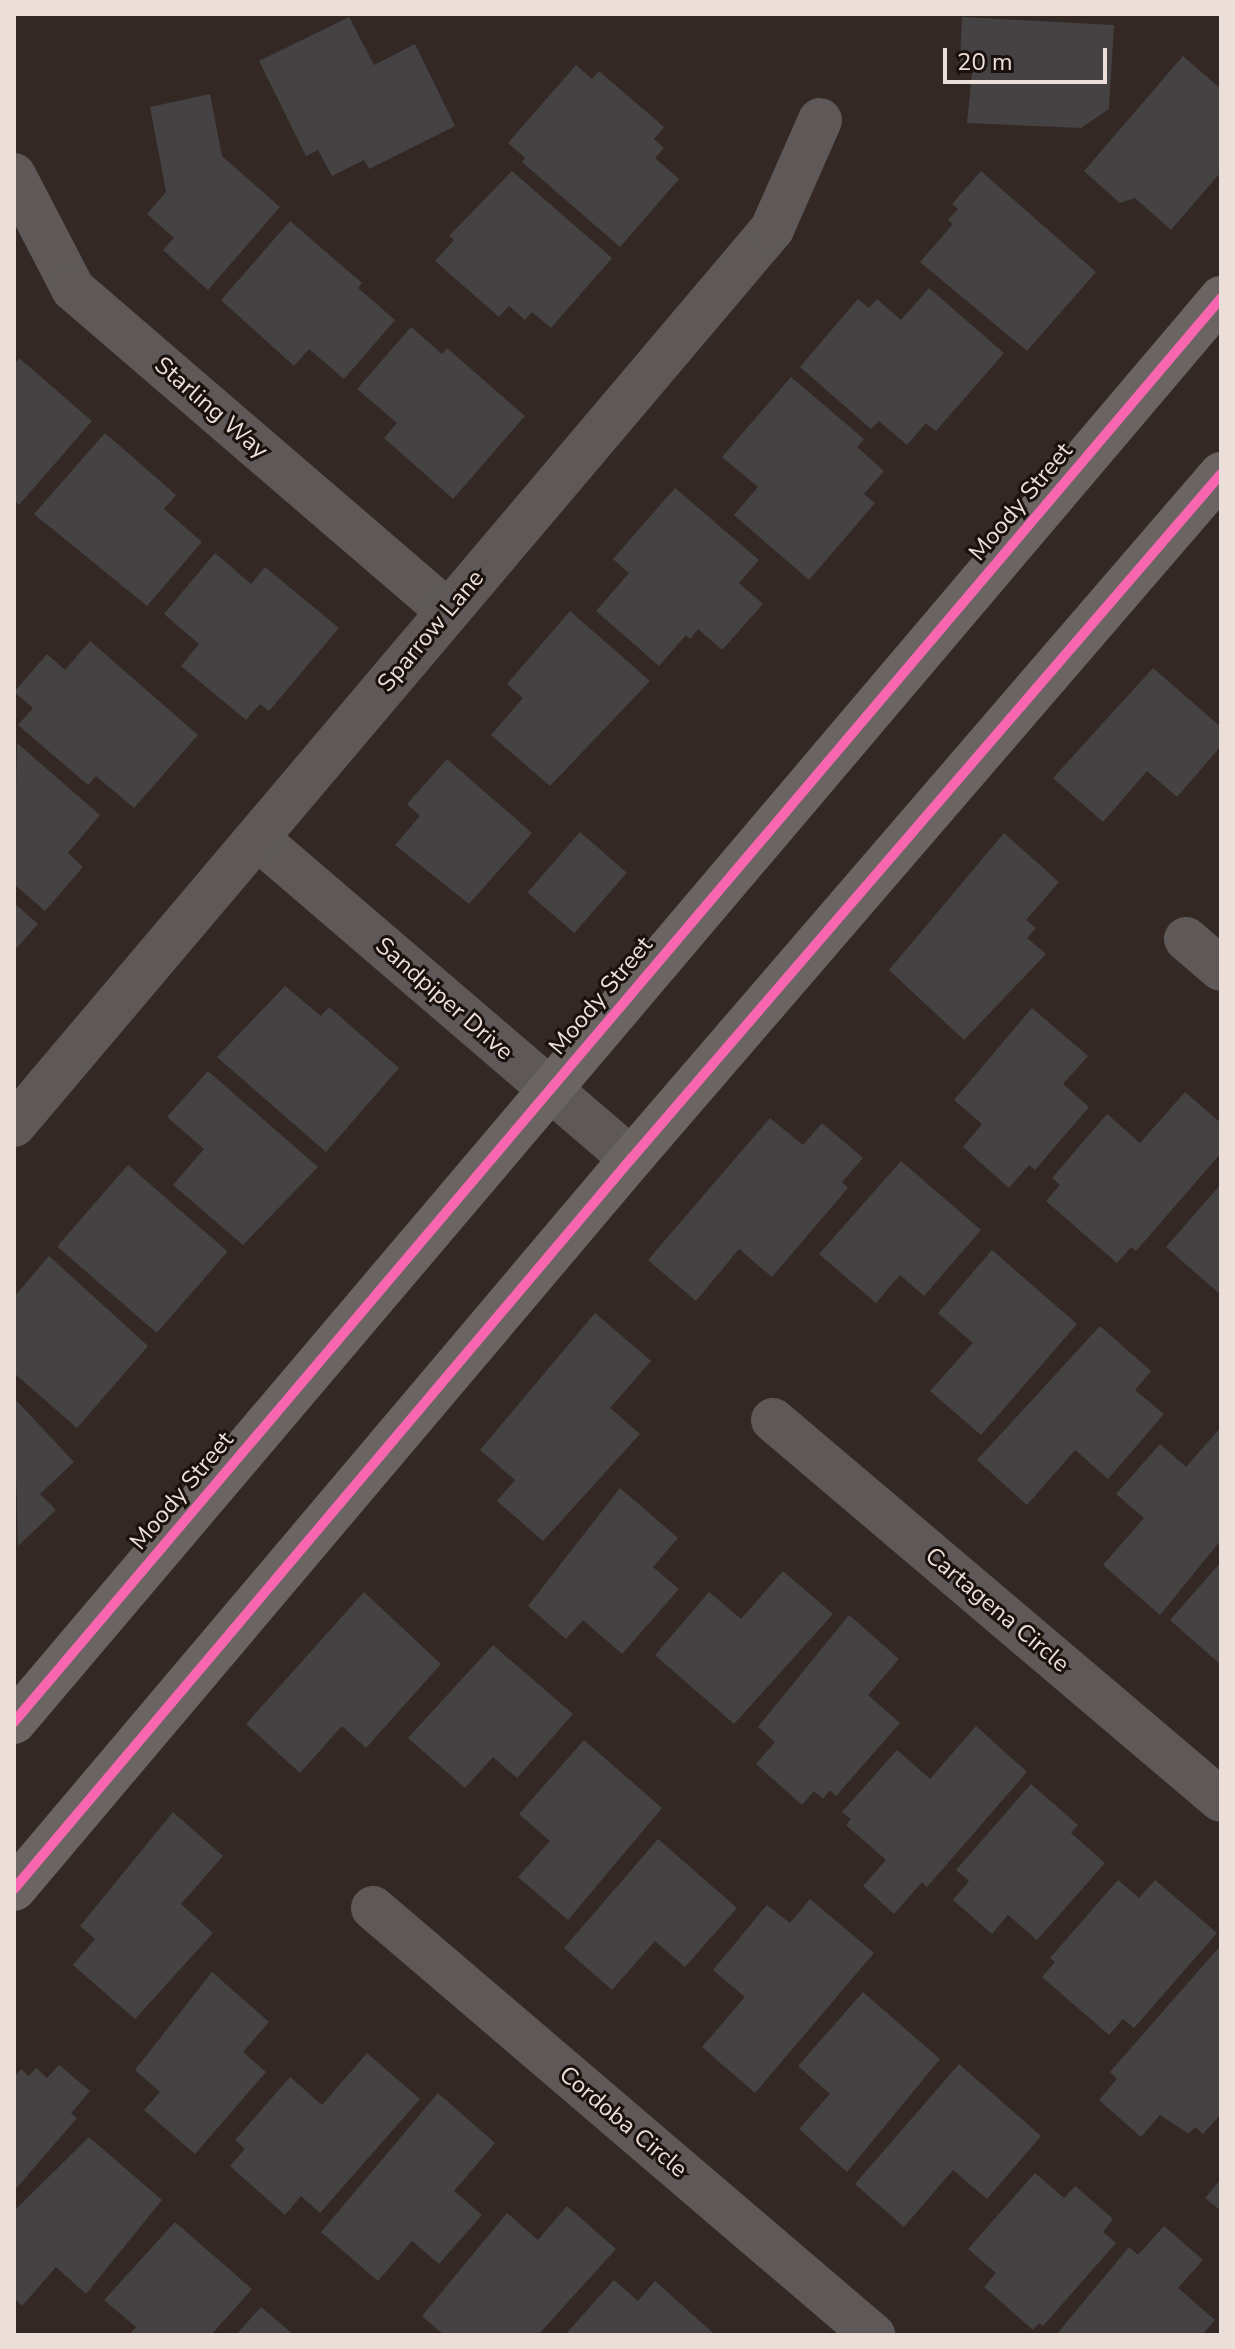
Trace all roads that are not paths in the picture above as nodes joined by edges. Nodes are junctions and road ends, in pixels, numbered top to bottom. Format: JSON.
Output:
{"nodes":[{"id":1,"x":820,"y":120,"type":"dead end"},
{"id":2,"x":14,"y":175,"type":"edge"},
{"id":3,"x":1221,"y":298,"type":"edge"},
{"id":4,"x":1221,"y":474,"type":"edge"},
{"id":5,"x":447,"y":611,"type":"junction"},
{"id":6,"x":258,"y":839,"type":"junction"},
{"id":7,"x":1186,"y":939,"type":"dead end"},
{"id":8,"x":1221,"y":969,"type":"edge"},
{"id":9,"x":548,"y":1088,"type":"junction"},
{"id":10,"x":14,"y":1125,"type":"edge"},
{"id":11,"x":631,"y":1159,"type":"junction"},
{"id":12,"x":773,"y":1420,"type":"dead end"},
{"id":13,"x":14,"y":1722,"type":"edge"},
{"id":14,"x":1221,"y":1800,"type":"edge"},
{"id":15,"x":14,"y":1889,"type":"edge"},
{"id":16,"x":373,"y":1908,"type":"dead end"},
{"id":17,"x":873,"y":2335,"type":"edge"}],
"edges":[{"from":1,"to":5,"type":"street","name":"Sparrow Lane"},
{"from":2,"to":5,"type":"street","name":"Starling Way"},
{"from":3,"to":9,"type":"main road","name":"Moody Street"},
{"from":4,"to":11,"type":"main road"},
{"from":5,"to":6,"type":"street","name":"Sparrow Lane"},
{"from":6,"to":9,"type":"street","name":"Sandpiper Drive"},
{"from":6,"to":10,"type":"street","name":"Sparrow Lane"},
{"from":7,"to":8,"type":"street"},
{"from":9,"to":11,"type":"street","name":"Sandpiper Drive"},
{"from":9,"to":13,"type":"main road","name":"Moody Street"},
{"from":11,"to":15,"type":"main road"},
{"from":12,"to":14,"type":"street","name":"Cartagena Circle"},
{"from":16,"to":17,"type":"street","name":"Cordoba Circle"}]}
